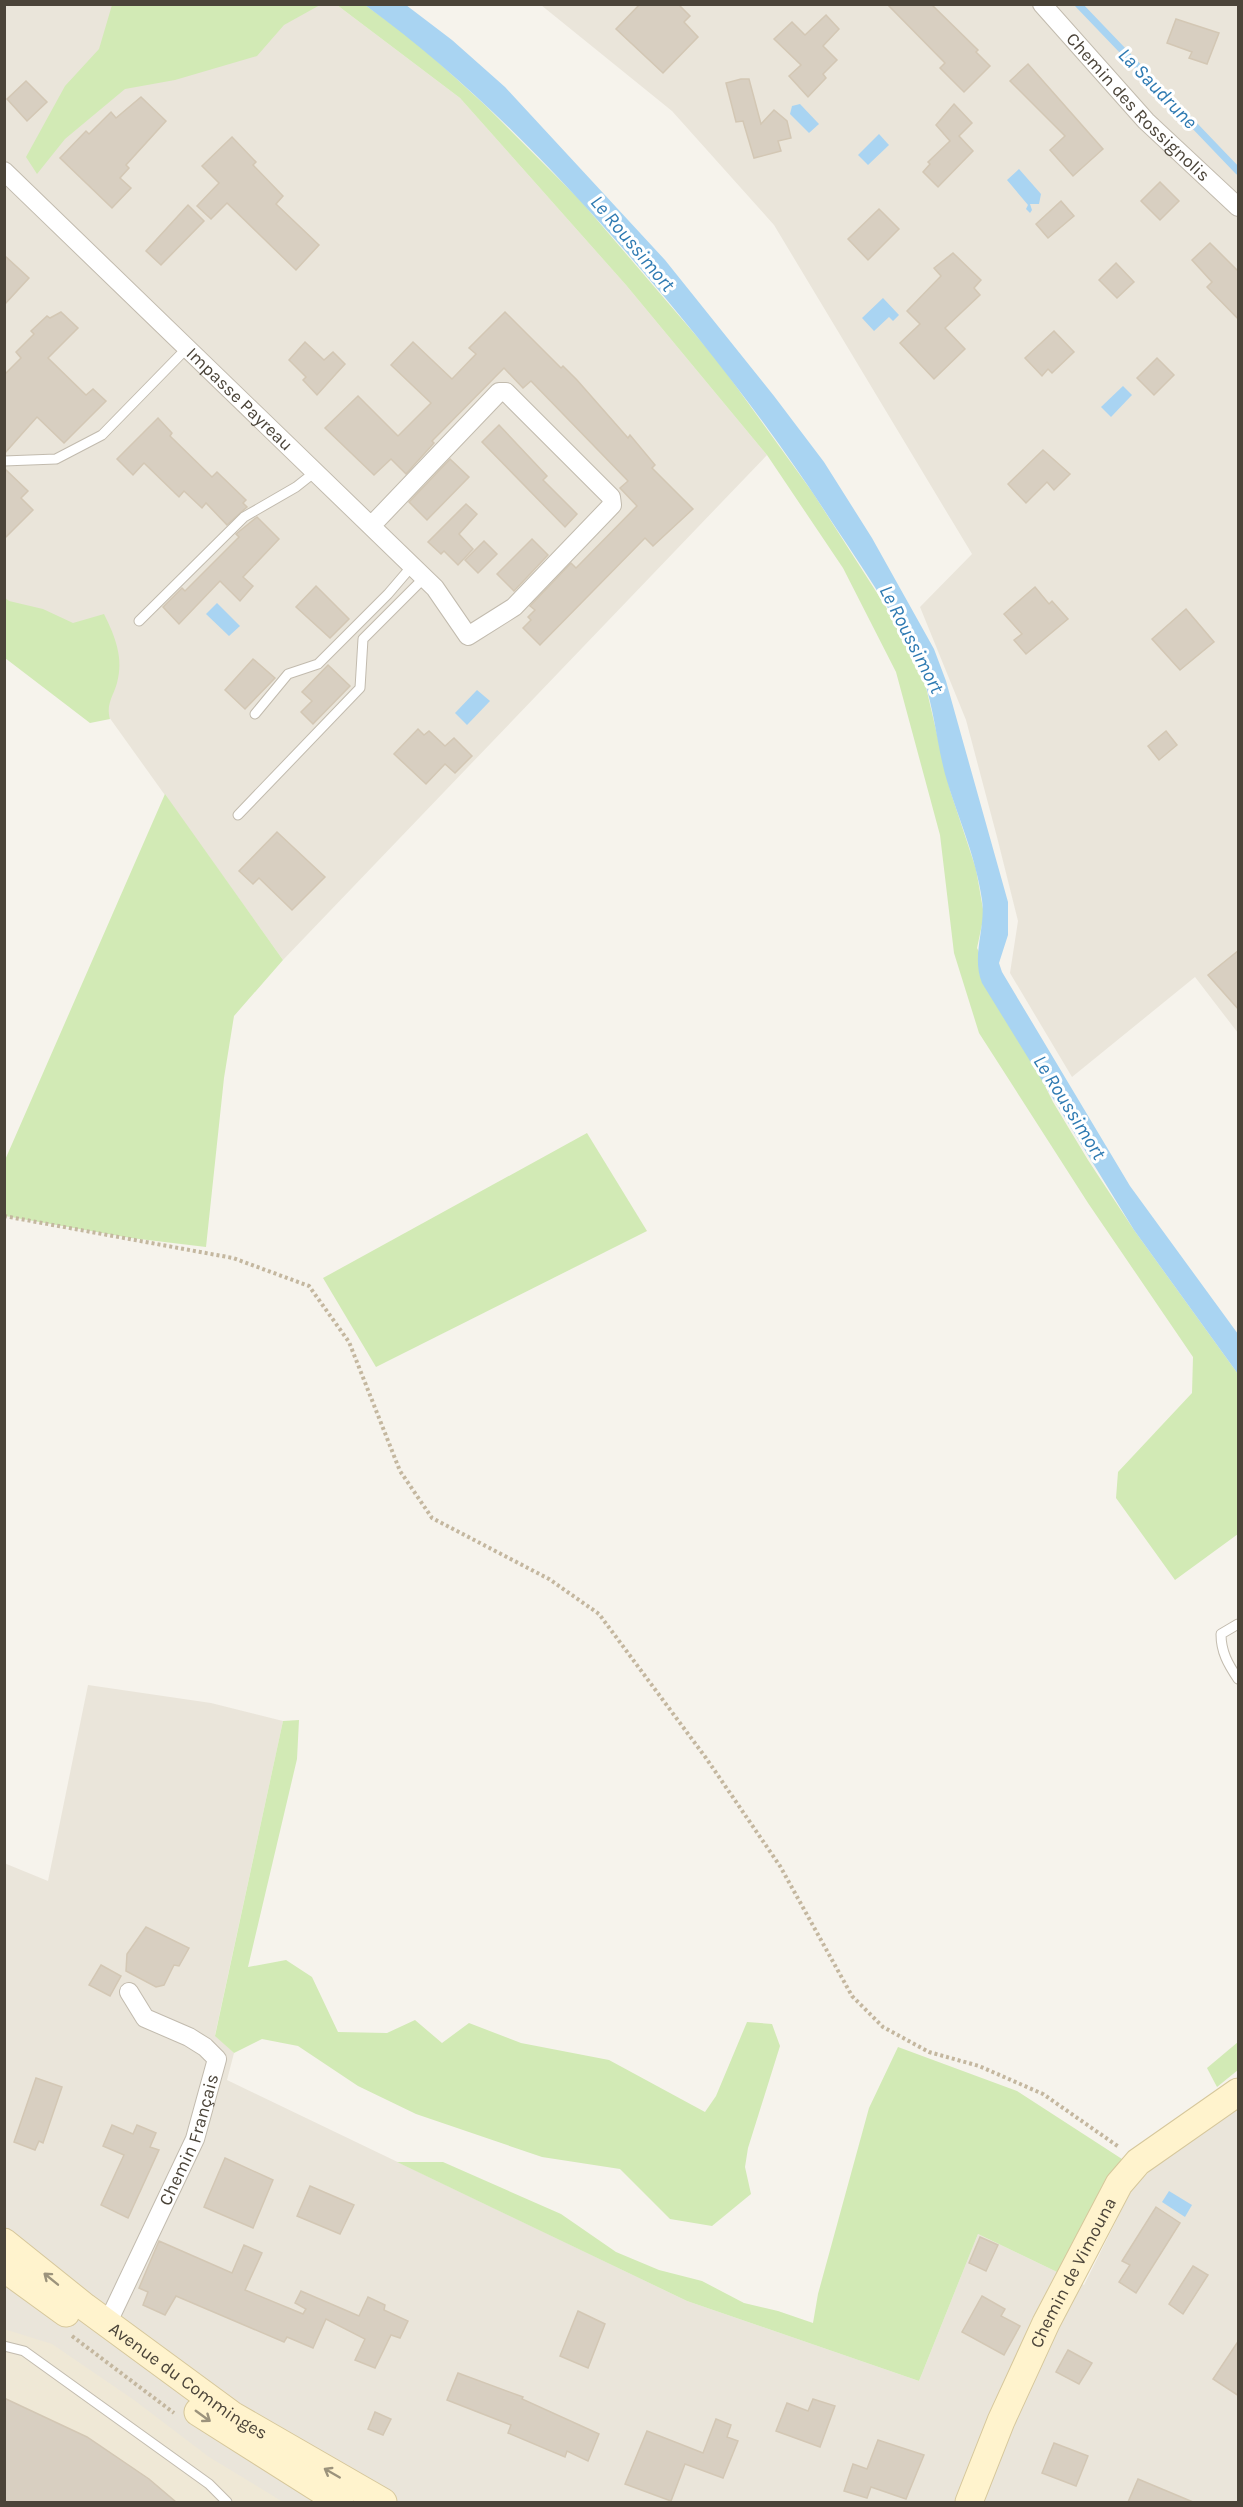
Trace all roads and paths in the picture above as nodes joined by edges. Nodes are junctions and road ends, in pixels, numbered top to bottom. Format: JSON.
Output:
{"nodes":[{"id":1,"x":1042,"y":4,"type":"edge"},
{"id":2,"x":4,"y":171,"type":"edge"},
{"id":3,"x":1239,"y":207,"type":"edge"},
{"id":4,"x":187,"y":348,"type":"junction"},
{"id":5,"x":4,"y":461,"type":"edge"},
{"id":6,"x":315,"y":472,"type":"junction"},
{"id":7,"x":371,"y":526,"type":"junction"},
{"id":8,"x":418,"y":572,"type":"junction"},
{"id":9,"x":139,"y":621,"type":"dead end"},
{"id":10,"x":255,"y":714,"type":"dead end"},
{"id":11,"x":238,"y":815,"type":"dead end"},
{"id":12,"x":4,"y":1216,"type":"edge"},
{"id":13,"x":1238,"y":1624,"type":"edge"},
{"id":14,"x":1239,"y":1679,"type":"edge"},
{"id":15,"x":129,"y":1992,"type":"dead end"},
{"id":16,"x":1239,"y":2092,"type":"edge"},
{"id":17,"x":1138,"y":2162,"type":"junction"},
{"id":18,"x":4,"y":2242,"type":"edge"},
{"id":19,"x":4,"y":2268,"type":"edge"},
{"id":20,"x":108,"y":2322,"type":"junction"},
{"id":21,"x":69,"y":2333,"type":"dead end"},
{"id":22,"x":4,"y":2346,"type":"edge"},
{"id":23,"x":176,"y":2414,"type":"dead end"},
{"id":24,"x":226,"y":2502,"type":"edge"},
{"id":25,"x":340,"y":2502,"type":"edge"},
{"id":26,"x":383,"y":2502,"type":"edge"},
{"id":27,"x":969,"y":2502,"type":"edge"}],
"edges":[{"from":1,"to":3,"type":"street","name":"Chemin des Rossignolis"},
{"from":2,"to":4,"type":"street","name":"Impasse Payreau"},
{"from":4,"to":5,"type":"lane"},
{"from":4,"to":6,"type":"street","name":"Impasse Payreau"},
{"from":6,"to":7,"type":"street","name":"Impasse Payreau"},
{"from":6,"to":9,"type":"lane"},
{"from":7,"to":8,"type":"street","name":"Impasse Payreau"},
{"from":7,"to":8,"type":"street","name":"Impasse Payreau"},
{"from":8,"to":10,"type":"lane"},
{"from":8,"to":11,"type":"lane"},
{"from":12,"to":17,"type":"path"},
{"from":13,"to":14,"type":"lane"},
{"from":15,"to":20,"type":"street","name":"Chemin Français"},
{"from":16,"to":17,"type":"main road","name":"Chemin de Vimouna"},
{"from":17,"to":27,"type":"main road","name":"Chemin de Vimouna"},
{"from":20,"to":18,"type":"main road","name":"Avenue du Comminges","one_way":true},
{"from":19,"to":25,"type":"main road","name":"Avenue du Comminges","one_way":true},
{"from":26,"to":20,"type":"main road","name":"Avenue du Comminges","one_way":true},
{"from":21,"to":23,"type":"path","name":"Avenue du Comminges"},
{"from":22,"to":24,"type":"lane"}]}
